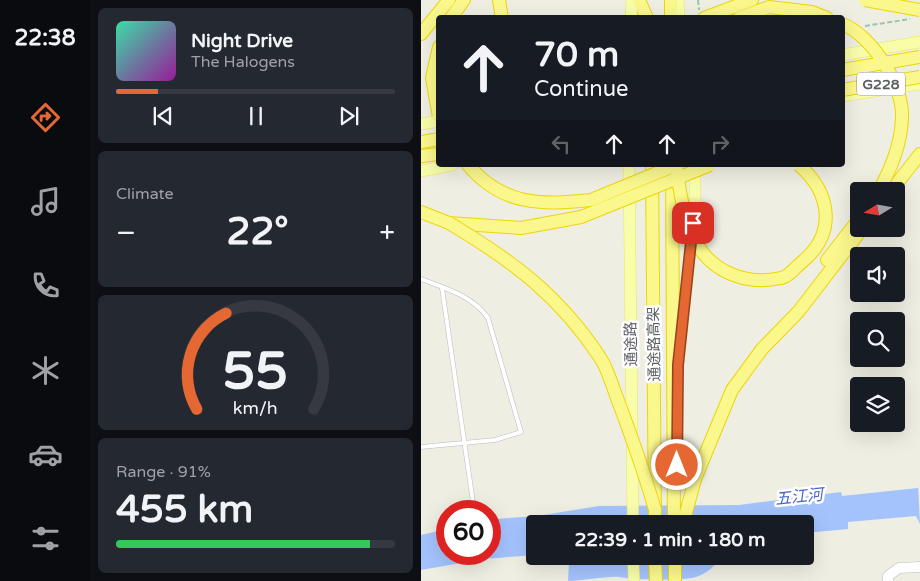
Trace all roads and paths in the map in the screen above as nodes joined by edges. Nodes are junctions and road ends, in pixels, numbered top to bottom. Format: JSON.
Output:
{"nodes":[{"id":1,"x":449,"y":0,"type":"edge"},
{"id":2,"x":464,"y":0,"type":"edge"},
{"id":3,"x":499,"y":0,"type":"edge"},
{"id":4,"x":632,"y":0,"type":"edge"},
{"id":5,"x":639,"y":0,"type":"edge"},
{"id":6,"x":650,"y":0,"type":"edge"},
{"id":7,"x":671,"y":0,"type":"edge"},
{"id":8,"x":679,"y":0,"type":"edge"},
{"id":9,"x":752,"y":0,"type":"edge"},
{"id":10,"x":865,"y":0,"type":"edge"},
{"id":11,"x":895,"y":0,"type":"edge"},
{"id":12,"x":920,"y":9,"type":"edge"},
{"id":13,"x":437,"y":15,"type":"edge"},
{"id":14,"x":453,"y":15,"type":"edge"},
{"id":15,"x":502,"y":15,"type":"edge"},
{"id":16,"x":631,"y":15,"type":"edge"},
{"id":17,"x":647,"y":15,"type":"edge"},
{"id":18,"x":649,"y":15,"type":"edge"},
{"id":19,"x":671,"y":15,"type":"edge"},
{"id":20,"x":679,"y":15,"type":"edge"},
{"id":21,"x":712,"y":15,"type":"edge"},
{"id":22,"x":747,"y":15,"type":"edge"},
{"id":23,"x":820,"y":15,"type":"edge"},
{"id":24,"x":436,"y":16,"type":"edge"},
{"id":25,"x":910,"y":19,"type":"dead end"},
{"id":26,"x":845,"y":25,"type":"edge"},
{"id":27,"x":862,"y":27,"type":"dead end"},
{"id":28,"x":421,"y":34,"type":"edge"},
{"id":29,"x":920,"y":42,"type":"edge"},
{"id":30,"x":845,"y":54,"type":"edge"},
{"id":31,"x":920,"y":56,"type":"edge"},
{"id":32,"x":436,"y":60,"type":"edge"},
{"id":33,"x":845,"y":69,"type":"edge"},
{"id":34,"x":920,"y":77,"type":"edge"},
{"id":35,"x":920,"y":84,"type":"edge"},
{"id":36,"x":867,"y":86,"type":"junction"},
{"id":37,"x":845,"y":90,"type":"edge"},
{"id":38,"x":845,"y":96,"type":"edge"},
{"id":39,"x":845,"y":96,"type":"edge"},
{"id":40,"x":436,"y":100,"type":"edge"},
{"id":41,"x":436,"y":122,"type":"edge"},
{"id":42,"x":421,"y":124,"type":"edge"},
{"id":43,"x":436,"y":140,"type":"edge"},
{"id":44,"x":421,"y":142,"type":"edge"},
{"id":45,"x":436,"y":154,"type":"edge"},
{"id":46,"x":920,"y":154,"type":"edge"},
{"id":47,"x":421,"y":156,"type":"edge"},
{"id":48,"x":442,"y":167,"type":"edge"},
{"id":49,"x":470,"y":167,"type":"edge"},
{"id":50,"x":629,"y":167,"type":"edge"},
{"id":51,"x":652,"y":167,"type":"edge"},
{"id":52,"x":670,"y":167,"type":"edge"},
{"id":53,"x":675,"y":167,"type":"edge"},
{"id":54,"x":675,"y":167,"type":"edge"},
{"id":55,"x":675,"y":167,"type":"edge"},
{"id":56,"x":695,"y":167,"type":"edge"},
{"id":57,"x":705,"y":167,"type":"edge"},
{"id":58,"x":801,"y":167,"type":"edge"},
{"id":59,"x":421,"y":171,"type":"edge"},
{"id":60,"x":884,"y":182,"type":"edge"},
{"id":61,"x":898,"y":182,"type":"edge"},
{"id":62,"x":421,"y":212,"type":"edge"},
{"id":63,"x":449,"y":223,"type":"junction"},
{"id":64,"x":850,"y":231,"type":"edge"},
{"id":65,"x":855,"y":238,"type":"edge"},
{"id":66,"x":421,"y":279,"type":"edge"},
{"id":67,"x":442,"y":288,"type":"junction"},
{"id":68,"x":762,"y":349,"type":"junction"},
{"id":69,"x":678,"y":365,"type":"junction"},
{"id":70,"x":463,"y":442,"type":"junction"},
{"id":71,"x":421,"y":447,"type":"edge"},
{"id":72,"x":473,"y":500,"type":"edge"},
{"id":73,"x":655,"y":510,"type":"junction"},
{"id":74,"x":633,"y":515,"type":"edge"},
{"id":75,"x":655,"y":515,"type":"edge"},
{"id":76,"x":676,"y":515,"type":"edge"},
{"id":77,"x":676,"y":515,"type":"edge"},
{"id":78,"x":685,"y":515,"type":"edge"},
{"id":79,"x":633,"y":565,"type":"edge"},
{"id":80,"x":655,"y":565,"type":"edge"},
{"id":81,"x":676,"y":565,"type":"edge"},
{"id":82,"x":920,"y":567,"type":"edge"},
{"id":83,"x":633,"y":581,"type":"edge"},
{"id":84,"x":655,"y":581,"type":"edge"},
{"id":85,"x":675,"y":581,"type":"edge"},
{"id":86,"x":888,"y":581,"type":"edge"}],
"edges":[{"from":1,"to":13,"type":"highway"},
{"from":2,"to":14,"type":"highway"},
{"from":3,"to":15,"type":"highway"},
{"from":4,"to":16,"type":"main road"},
{"from":5,"to":17,"type":"highway"},
{"from":6,"to":18,"type":"highway"},
{"from":7,"to":19,"type":"highway"},
{"from":8,"to":20,"type":"main road"},
{"from":9,"to":21,"type":"highway"},
{"from":10,"to":12,"type":"highway","bridge":true},
{"from":11,"to":12,"type":"highway","bridge":true},
{"from":22,"to":23,"type":"highway"},
{"from":24,"to":28,"type":"highway"},
{"from":25,"to":27,"type":"path"},
{"from":26,"to":60,"type":"highway","bridge":true},
{"from":29,"to":30,"type":"main road"},
{"from":31,"to":33,"type":"highway","number":"G228","bridge":true},
{"from":32,"to":40,"type":"highway"},
{"from":34,"to":36,"type":"highway","number":"G228","bridge":true},
{"from":35,"to":39,"type":"main road"},
{"from":36,"to":37,"type":"highway","number":"G228","bridge":true},
{"from":36,"to":38,"type":"highway","bridge":true},
{"from":41,"to":42,"type":"main road"},
{"from":43,"to":44,"type":"highway"},
{"from":45,"to":47,"type":"highway"},
{"from":46,"to":61,"type":"highway"},
{"from":48,"to":59,"type":"main road"},
{"from":49,"to":52,"type":"highway","bridge":true},
{"from":50,"to":74,"type":"main road","name":"通途路"},
{"from":51,"to":73,"type":"highway","name":"通途路高架","bridge":true},
{"from":53,"to":58,"type":"highway","bridge":true},
{"from":54,"to":69,"type":"main road"},
{"from":55,"to":76,"type":"highway","name":"通途路高架","bridge":true},
{"from":56,"to":69,"type":"main road"},
{"from":57,"to":63,"type":"highway","bridge":true},
{"from":62,"to":63,"type":"highway"},
{"from":63,"to":73,"type":"highway","bridge":true},
{"from":64,"to":68,"type":"highway"},
{"from":65,"to":68,"type":"highway"},
{"from":66,"to":67,"type":"lane"},
{"from":67,"to":70,"type":"lane"},
{"from":67,"to":70,"type":"lane"},
{"from":68,"to":78,"type":"highway"},
{"from":69,"to":77,"type":"main road"},
{"from":70,"to":71,"type":"lane"},
{"from":70,"to":72,"type":"lane"},
{"from":73,"to":75,"type":"highway","name":"通途路高架"},
{"from":79,"to":83,"type":"main road"},
{"from":80,"to":84,"type":"highway"},
{"from":81,"to":85,"type":"highway"},
{"from":82,"to":86,"type":"street"}]}
